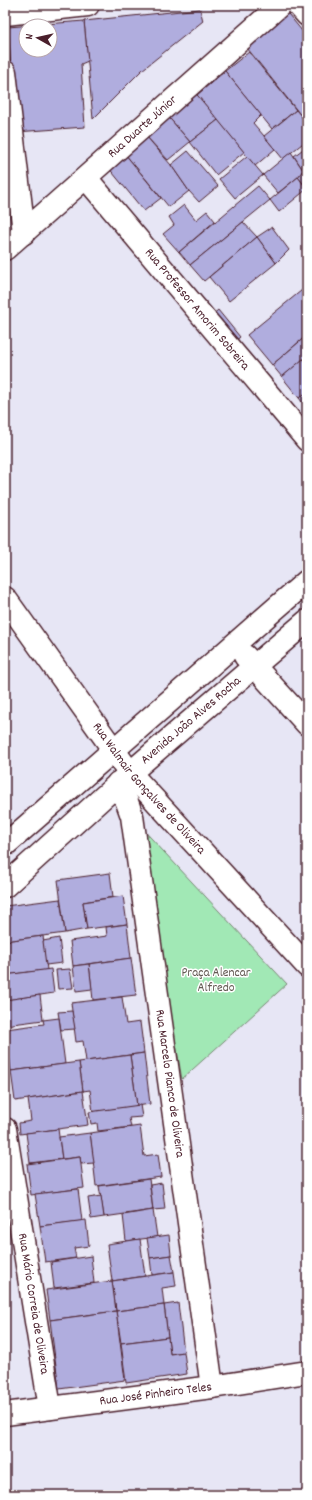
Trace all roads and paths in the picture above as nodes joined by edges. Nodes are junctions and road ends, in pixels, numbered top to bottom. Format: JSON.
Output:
{"nodes":[{"id":1,"x":88,"y":5,"type":"edge"},
{"id":2,"x":298,"y":5,"type":"edge"},
{"id":3,"x":274,"y":7,"type":"edge"},
{"id":4,"x":36,"y":8,"type":"edge"},
{"id":5,"x":5,"y":14,"type":"edge"},
{"id":6,"x":307,"y":15,"type":"edge"},
{"id":7,"x":5,"y":72,"type":"edge"},
{"id":8,"x":86,"y":178,"type":"junction"},
{"id":9,"x":24,"y":233,"type":"junction"},
{"id":10,"x":5,"y":249,"type":"edge"},
{"id":11,"x":307,"y":440,"type":"edge"},
{"id":12,"x":307,"y":581,"type":"edge"},
{"id":13,"x":5,"y":598,"type":"edge"},
{"id":14,"x":307,"y":621,"type":"edge"},
{"id":15,"x":235,"y":645,"type":"junction"},
{"id":16,"x":255,"y":667,"type":"junction"},
{"id":17,"x":307,"y":724,"type":"edge"},
{"id":18,"x":114,"y":751,"type":"junction"},
{"id":19,"x":124,"y":778,"type":"junction"},
{"id":20,"x":5,"y":845,"type":"edge"},
{"id":21,"x":5,"y":886,"type":"edge"},
{"id":22,"x":307,"y":966,"type":"edge"},
{"id":23,"x":5,"y":1129,"type":"edge"},
{"id":24,"x":307,"y":1372,"type":"edge"},
{"id":25,"x":212,"y":1387,"type":"junction"},
{"id":26,"x":50,"y":1408,"type":"junction"},
{"id":27,"x":5,"y":1414,"type":"edge"}],
"edges":[{"from":1,"to":4,"type":"street"},
{"from":2,"to":6,"type":"street"},
{"from":3,"to":8,"type":"street","name":"Rua Duarte Júnior"},
{"from":4,"to":5,"type":"street"},
{"from":7,"to":9,"type":"street"},
{"from":8,"to":9,"type":"street","name":"Rua Duarte Júnior"},
{"from":8,"to":11,"type":"street","name":"Rua Professor Amorim Sobreira"},
{"from":9,"to":10,"type":"street","name":"Rua Duarte Júnior"},
{"from":12,"to":15,"type":"street","name":"Avenida João Alves Rocha"},
{"from":13,"to":18,"type":"street","name":"Rua Walmair Gonçalves de Oliveira"},
{"from":14,"to":16,"type":"street","name":"Avenida João Alves Rocha"},
{"from":15,"to":16,"type":"street"},
{"from":15,"to":18,"type":"street","name":"Avenida João Alves Rocha"},
{"from":16,"to":17,"type":"street"},
{"from":16,"to":19,"type":"street","name":"Avenida João Alves Rocha"},
{"from":18,"to":19,"type":"street","name":"Rua Walmair Gonçalves de Oliveira"},
{"from":18,"to":20,"type":"street","name":"Avenida João Alves Rocha"},
{"from":19,"to":21,"type":"street","name":"Avenida João Alves Rocha"},
{"from":19,"to":22,"type":"street","name":"Rua Walmair Gonçalves de Oliveira"},
{"from":19,"to":25,"type":"street","name":"Rua Marcelo Pianco de Oliveira"},
{"from":23,"to":26,"type":"street","name":"Rua Mário Correia de Oliveira"},
{"from":24,"to":25,"type":"street","name":"Rua José Pinheiro Teles"},
{"from":25,"to":26,"type":"street","name":"Rua José Pinheiro Teles"},
{"from":26,"to":27,"type":"street","name":"Rua José Pinheiro Teles"}]}
